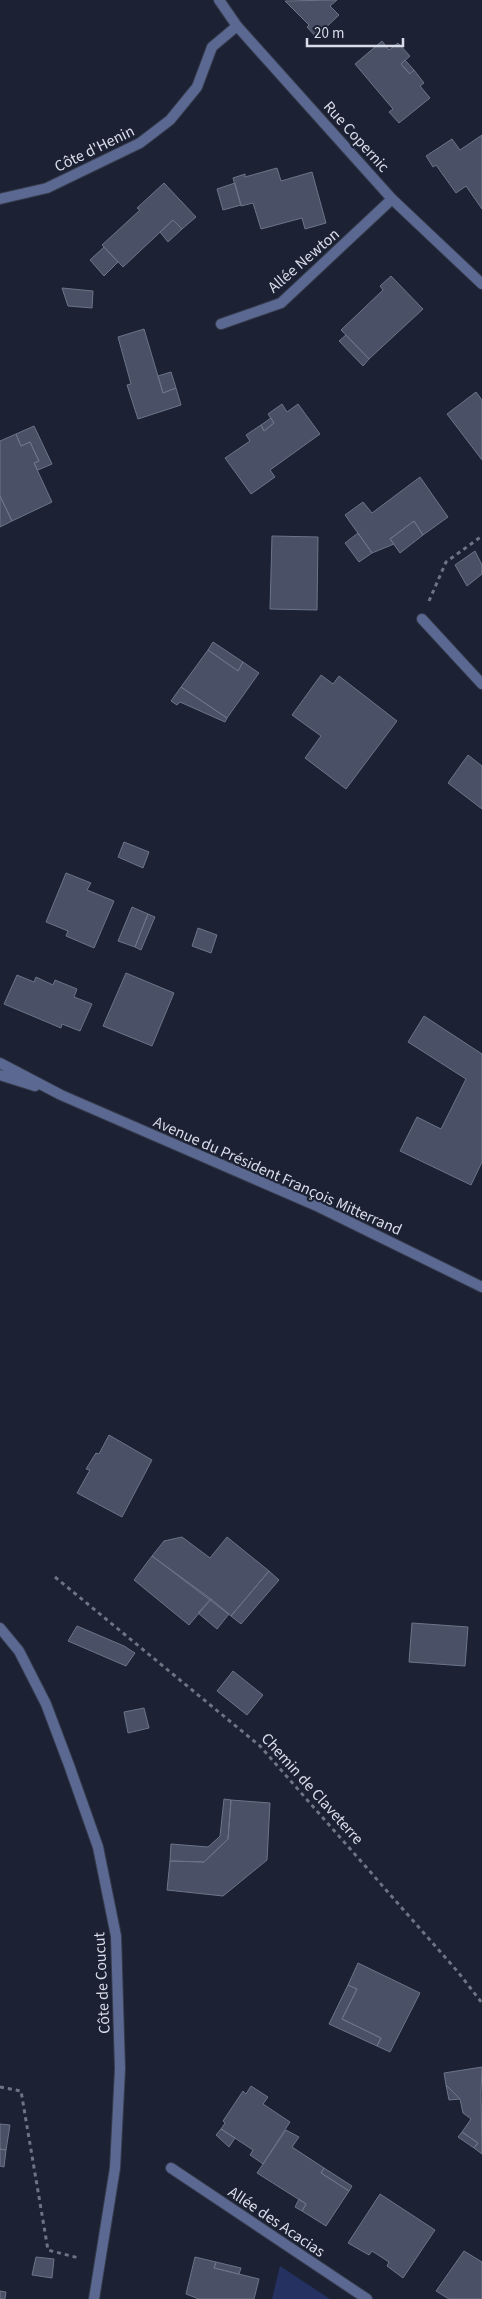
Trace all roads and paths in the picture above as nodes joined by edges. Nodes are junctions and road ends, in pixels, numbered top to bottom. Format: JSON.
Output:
{"nodes":[{"id":1,"x":218,"y":0,"type":"edge"},
{"id":2,"x":237,"y":26,"type":"junction"},
{"id":3,"x":0,"y":199,"type":"edge"},
{"id":4,"x":392,"y":199,"type":"junction"},
{"id":5,"x":482,"y":284,"type":"edge"},
{"id":6,"x":221,"y":324,"type":"dead end"},
{"id":7,"x":482,"y":536,"type":"edge"},
{"id":8,"x":422,"y":618,"type":"joint"},
{"id":9,"x":482,"y":684,"type":"edge"},
{"id":10,"x":0,"y":1063,"type":"edge"},
{"id":11,"x":0,"y":1075,"type":"edge"},
{"id":12,"x":61,"y":1095,"type":"junction"},
{"id":13,"x":482,"y":1287,"type":"edge"},
{"id":14,"x":55,"y":1577,"type":"dead end"},
{"id":15,"x":0,"y":1628,"type":"edge"},
{"id":16,"x":482,"y":2002,"type":"edge"},
{"id":17,"x":0,"y":2087,"type":"edge"},
{"id":18,"x":171,"y":2168,"type":"dead end"},
{"id":19,"x":101,"y":2264,"type":"junction"},
{"id":20,"x":94,"y":2299,"type":"edge"},
{"id":21,"x":367,"y":2299,"type":"edge"}],
"edges":[{"from":1,"to":2,"type":"street","name":"Rue Copernic"},
{"from":2,"to":3,"type":"street","name":"Côte d'Henin"},
{"from":2,"to":4,"type":"street","name":"Rue Copernic"},
{"from":4,"to":5,"type":"street","name":"Rue Copernic"},
{"from":4,"to":6,"type":"street","name":"Allée Newton"},
{"from":7,"to":8,"type":"path"},
{"from":8,"to":9,"type":"street"},
{"from":10,"to":12,"type":"street","name":"Avenue du Président François Mitterrand"},
{"from":11,"to":12,"type":"street","name":"Avenue du Président François Mitterrand"},
{"from":12,"to":13,"type":"street","name":"Avenue du Président François Mitterrand"},
{"from":14,"to":16,"type":"path","name":"Chemin de Claveterre"},
{"from":15,"to":19,"type":"street","name":"Côte de Coucut"},
{"from":17,"to":19,"type":"path"},
{"from":18,"to":21,"type":"street","name":"Allée des Acacias"},
{"from":19,"to":20,"type":"street","name":"Côte de Coucut"}]}
